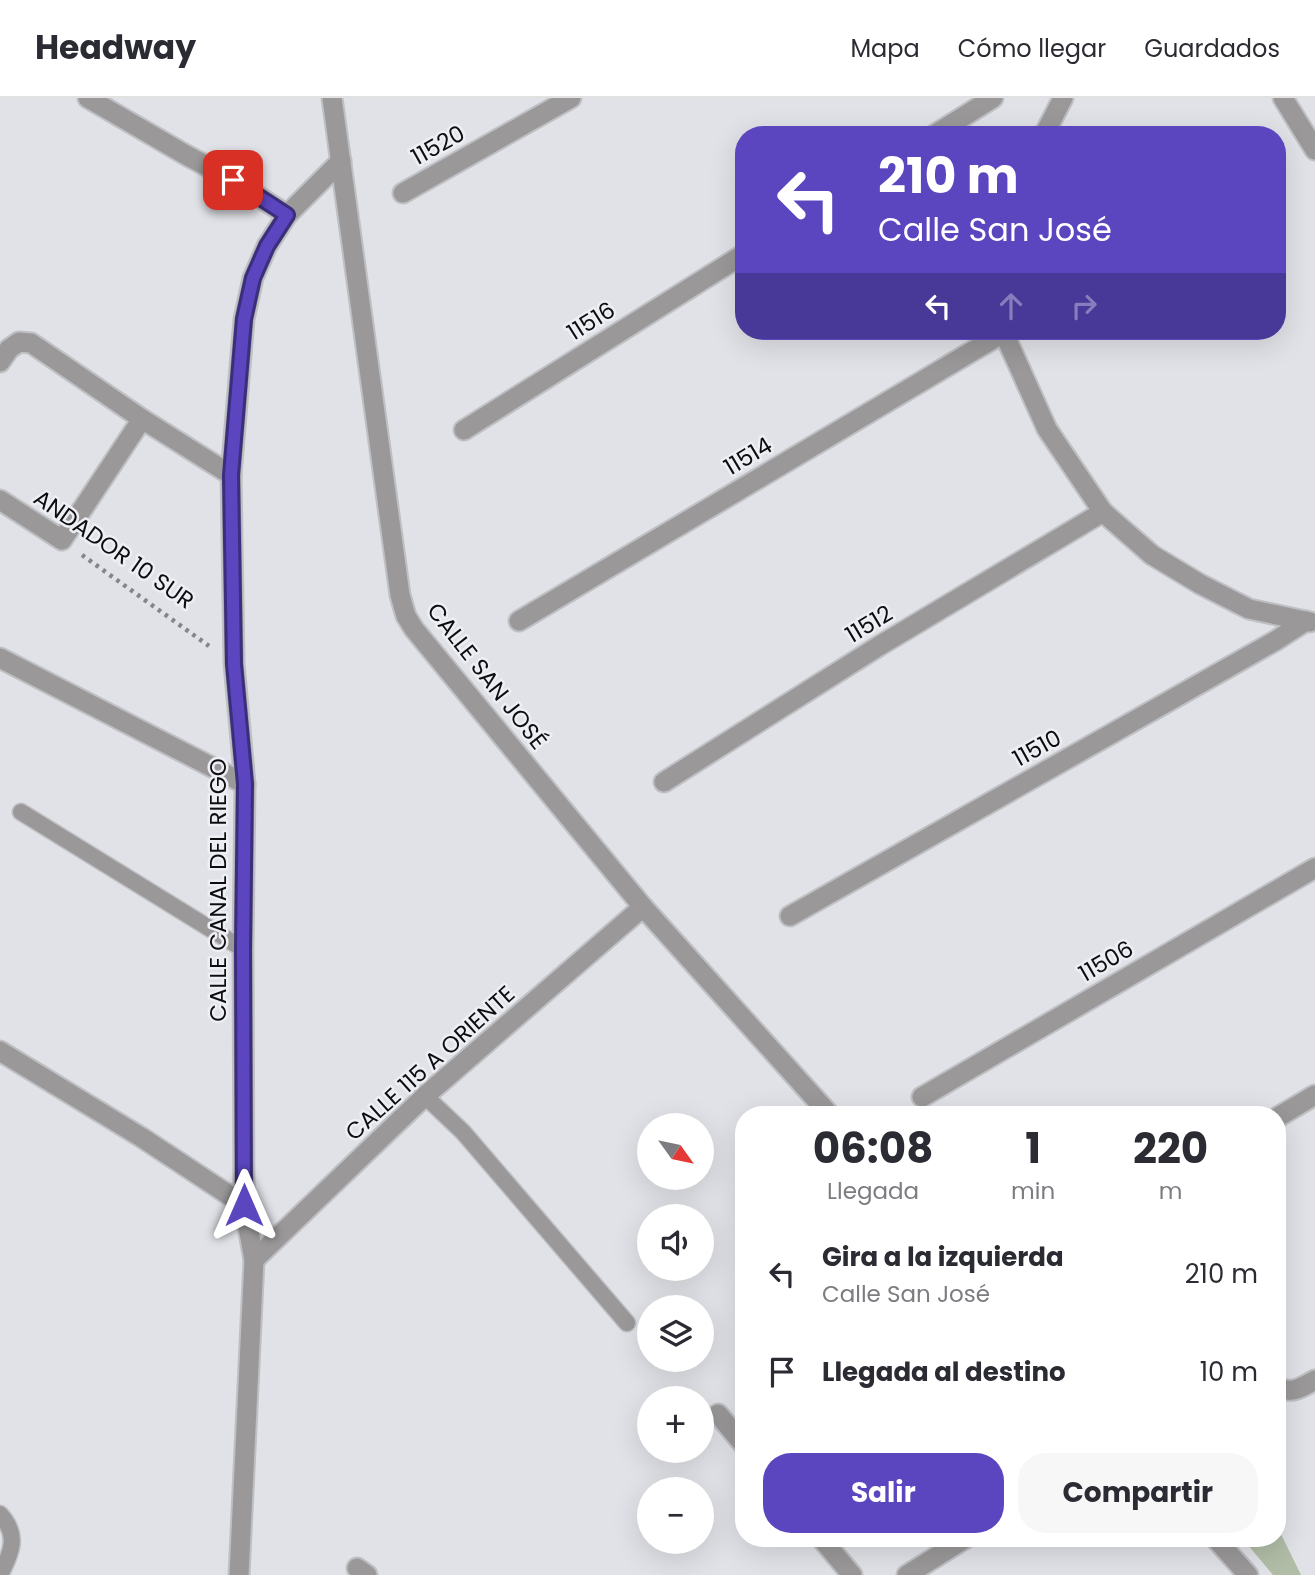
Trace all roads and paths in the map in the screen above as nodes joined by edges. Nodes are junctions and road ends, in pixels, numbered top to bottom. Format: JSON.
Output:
{"nodes":[{"id":1,"x":88,"y":98,"type":"edge"},
{"id":2,"x":332,"y":98,"type":"edge"},
{"id":3,"x":571,"y":98,"type":"edge"},
{"id":4,"x":993,"y":98,"type":"edge"},
{"id":5,"x":1063,"y":98,"type":"edge"},
{"id":6,"x":1283,"y":98,"type":"edge"},
{"id":7,"x":948,"y":126,"type":"edge"},
{"id":8,"x":1049,"y":126,"type":"edge"},
{"id":9,"x":1315,"y":150,"type":"edge"},
{"id":10,"x":341,"y":161,"type":"junction"},
{"id":11,"x":402,"y":193,"type":"dead end"},
{"id":12,"x":287,"y":215,"type":"junction"},
{"id":13,"x":735,"y":260,"type":"edge"},
{"id":14,"x":990,"y":340,"type":"edge"},
{"id":15,"x":1007,"y":340,"type":"edge"},
{"id":16,"x":0,"y":362,"type":"edge"},
{"id":17,"x":142,"y":419,"type":"junction"},
{"id":18,"x":464,"y":430,"type":"dead end"},
{"id":19,"x":231,"y":475,"type":"junction"},
{"id":20,"x":0,"y":500,"type":"edge"},
{"id":21,"x":1103,"y":512,"type":"junction"},
{"id":22,"x":62,"y":540,"type":"junction"},
{"id":23,"x":519,"y":621,"type":"dead end"},
{"id":24,"x":1310,"y":622,"type":"edge"},
{"id":25,"x":0,"y":658,"type":"edge"},
{"id":26,"x":234,"y":664,"type":"junction"},
{"id":27,"x":664,"y":782,"type":"dead end"},
{"id":28,"x":245,"y":784,"type":"junction"},
{"id":29,"x":21,"y":812,"type":"dead end"},
{"id":30,"x":1315,"y":868,"type":"edge"},
{"id":31,"x":643,"y":907,"type":"junction"},
{"id":32,"x":790,"y":916,"type":"dead end"},
{"id":33,"x":243,"y":949,"type":"junction"},
{"id":34,"x":0,"y":1051,"type":"edge"},
{"id":35,"x":1315,"y":1095,"type":"edge"},
{"id":36,"x":425,"y":1096,"type":"junction"},
{"id":37,"x":922,"y":1097,"type":"dead end"},
{"id":38,"x":822,"y":1106,"type":"edge"},
{"id":39,"x":1286,"y":1112,"type":"edge"},
{"id":40,"x":244,"y":1205,"type":"junction"},
{"id":41,"x":254,"y":1260,"type":"junction"},
{"id":42,"x":628,"y":1323,"type":"dead end"},
{"id":43,"x":1315,"y":1380,"type":"edge"},
{"id":44,"x":1286,"y":1392,"type":"edge"},
{"id":45,"x":718,"y":1414,"type":"dead end"},
{"id":46,"x":735,"y":1434,"type":"edge"},
{"id":47,"x":0,"y":1514,"type":"edge"},
{"id":48,"x":829,"y":1547,"type":"edge"},
{"id":49,"x":952,"y":1547,"type":"edge"},
{"id":50,"x":1222,"y":1547,"type":"edge"},
{"id":51,"x":0,"y":1575,"type":"edge"},
{"id":52,"x":239,"y":1575,"type":"edge"},
{"id":53,"x":852,"y":1575,"type":"edge"},
{"id":54,"x":907,"y":1575,"type":"edge"},
{"id":55,"x":1248,"y":1575,"type":"edge"}],
"edges":[{"from":1,"to":12,"type":"street"},
{"from":2,"to":10,"type":"street","name":"CALLE SAN JOSÉ"},
{"from":3,"to":11,"type":"street","name":"11520"},
{"from":4,"to":7,"type":"street"},
{"from":5,"to":8,"type":"street"},
{"from":6,"to":9,"type":"street"},
{"from":10,"to":12,"type":"street"},
{"from":10,"to":31,"type":"street","name":"CALLE SAN JOSÉ"},
{"from":12,"to":19,"type":"street","name":"CALLE CANAL DEL RIEGO"},
{"from":13,"to":18,"type":"street","name":"11516"},
{"from":14,"to":23,"type":"street","name":"11514"},
{"from":15,"to":21,"type":"street"},
{"from":16,"to":17,"type":"street"},
{"from":17,"to":19,"type":"street"},
{"from":17,"to":22,"type":"street"},
{"from":19,"to":26,"type":"street","name":"CALLE CANAL DEL RIEGO"},
{"from":20,"to":22,"type":"street","name":"ANDADOR 10 SUR"},
{"from":21,"to":24,"type":"street"},
{"from":21,"to":27,"type":"street","name":"11512"},
{"from":22,"to":26,"type":"path","name":"ANDADOR 10 SUR"},
{"from":24,"to":32,"type":"street","name":"11510"},
{"from":25,"to":28,"type":"street"},
{"from":26,"to":28,"type":"street","name":"CALLE CANAL DEL RIEGO"},
{"from":28,"to":33,"type":"street","name":"CALLE CANAL DEL RIEGO"},
{"from":29,"to":33,"type":"lane"},
{"from":30,"to":37,"type":"street","name":"11506"},
{"from":31,"to":36,"type":"street","name":"CALLE 115 A ORIENTE"},
{"from":31,"to":38,"type":"street","name":"CALLE SAN JOSÉ"},
{"from":33,"to":40,"type":"street","name":"CALLE CANAL DEL RIEGO"},
{"from":34,"to":40,"type":"street"},
{"from":35,"to":39,"type":"street"},
{"from":36,"to":41,"type":"street","name":"CALLE 115 A ORIENTE"},
{"from":36,"to":42,"type":"lane"},
{"from":40,"to":41,"type":"street","name":"CALLE CANAL DEL RIEGO"},
{"from":41,"to":52,"type":"street","name":"CALLE CANAL DEL RIEGO"},
{"from":43,"to":44,"type":"street"},
{"from":45,"to":46,"type":"street"},
{"from":47,"to":51,"type":"lane"},
{"from":48,"to":53,"type":"street"},
{"from":49,"to":54,"type":"street"},
{"from":50,"to":55,"type":"street"}]}
